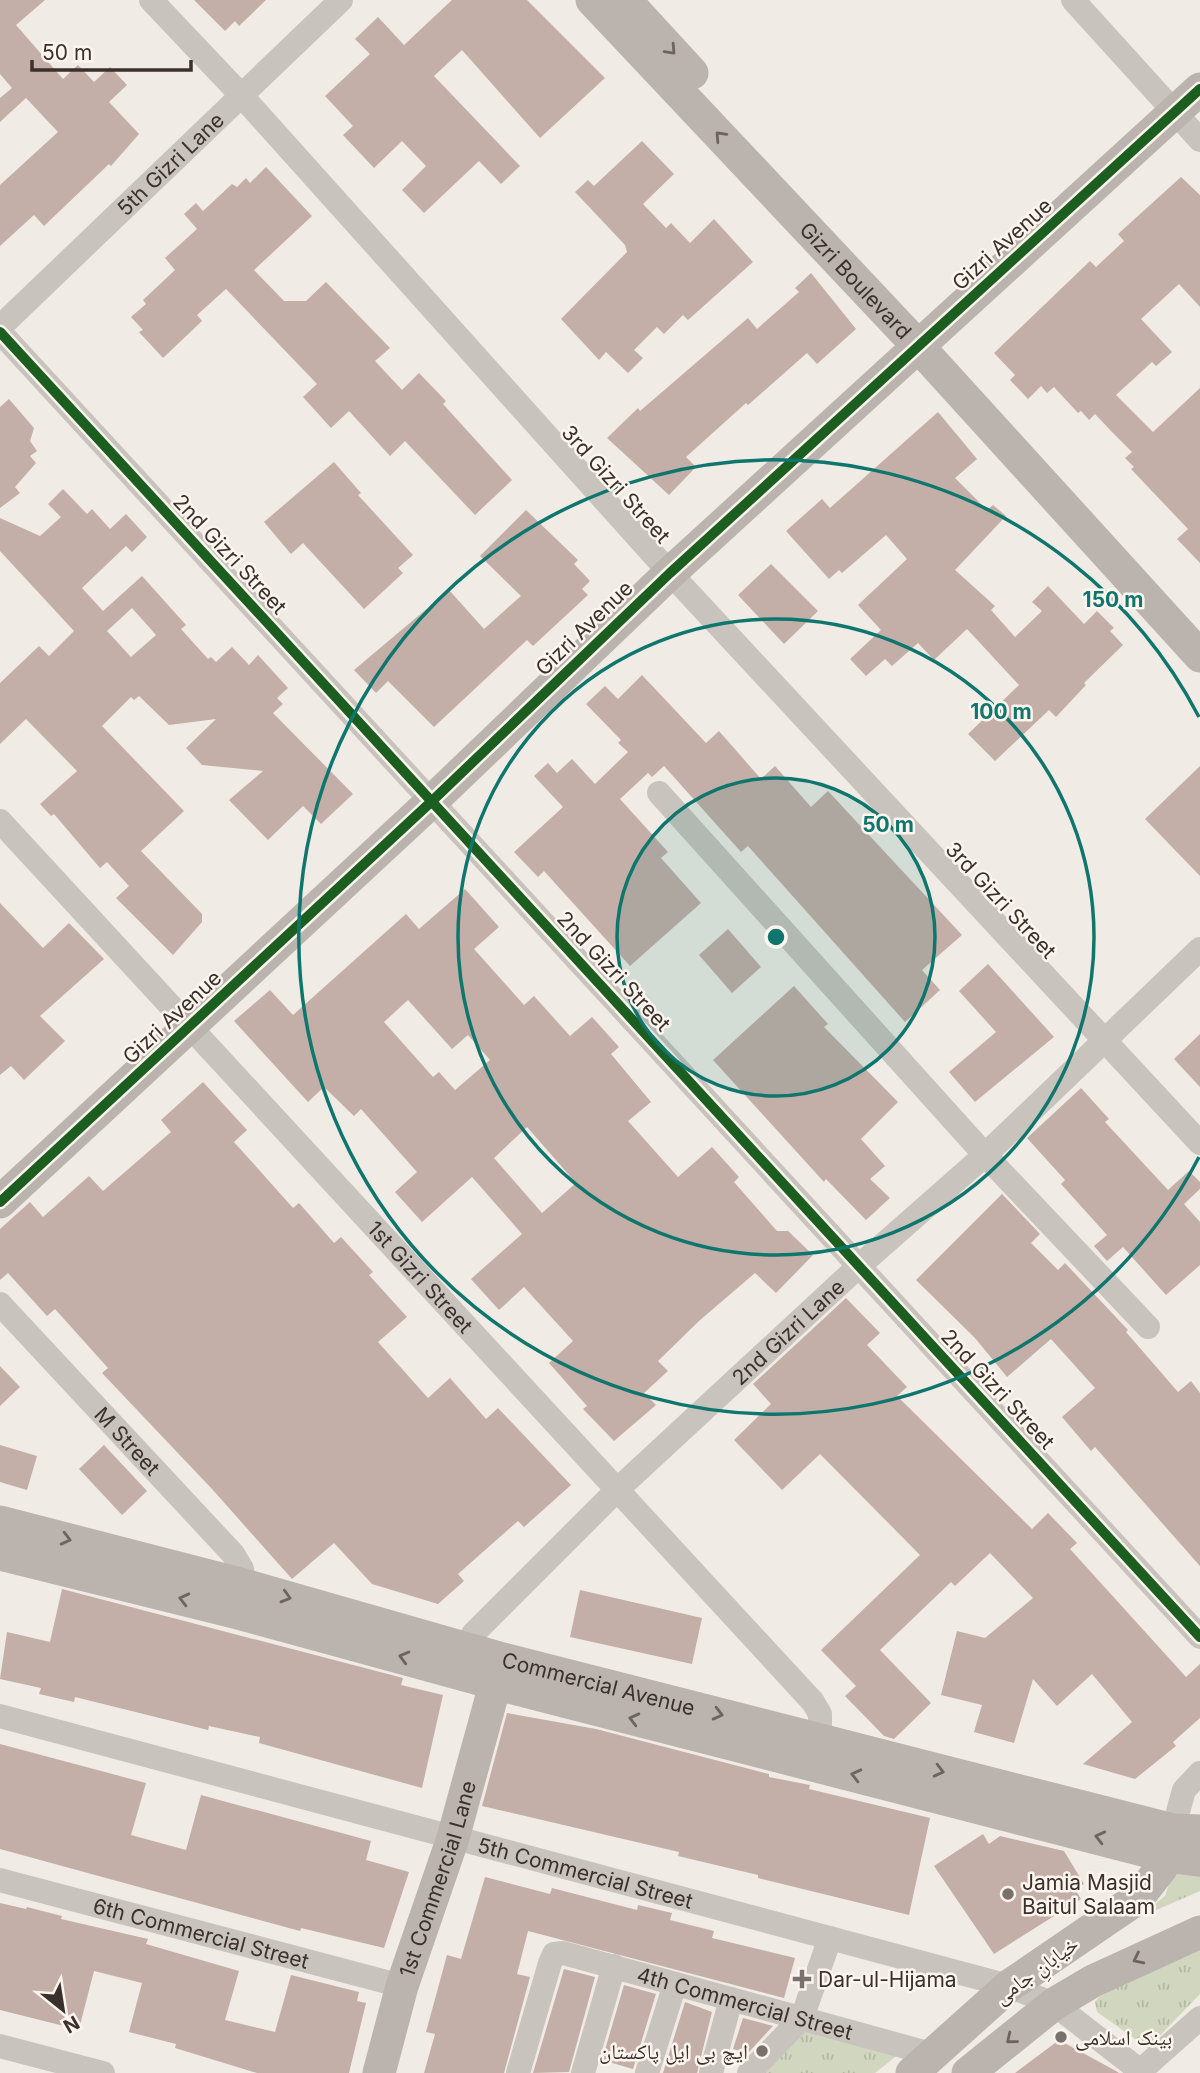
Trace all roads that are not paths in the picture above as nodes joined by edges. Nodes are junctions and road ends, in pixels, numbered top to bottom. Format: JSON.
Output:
{"nodes":[{"id":1,"x":151,"y":0,"type":"edge"},
{"id":2,"x":341,"y":0,"type":"edge"},
{"id":3,"x":592,"y":0,"type":"edge"},
{"id":4,"x":625,"y":0,"type":"edge"},
{"id":5,"x":1073,"y":0,"type":"edge"},
{"id":6,"x":1200,"y":89,"type":"edge"},
{"id":7,"x":241,"y":94,"type":"junction"},
{"id":8,"x":1175,"y":113,"type":"junction"},
{"id":9,"x":1200,"y":140,"type":"edge"},
{"id":10,"x":0,"y":329,"type":"edge"},
{"id":11,"x":925,"y":340,"type":"junction"},
{"id":12,"x":670,"y":573,"type":"junction"},
{"id":13,"x":1200,"y":625,"type":"edge"},
{"id":14,"x":1200,"y":656,"type":"edge"},
{"id":15,"x":659,"y":793,"type":"dead end"},
{"id":16,"x":431,"y":802,"type":"junction"},
{"id":17,"x":0,"y":821,"type":"edge"},
{"id":18,"x":1200,"y":949,"type":"edge"},
{"id":19,"x":189,"y":1028,"type":"junction"},
{"id":20,"x":1105,"y":1039,"type":"junction"},
{"id":21,"x":1200,"y":1143,"type":"edge"},
{"id":22,"x":985,"y":1155,"type":"junction"},
{"id":23,"x":0,"y":1202,"type":"edge"},
{"id":24,"x":859,"y":1266,"type":"junction"},
{"id":25,"x":0,"y":1304,"type":"edge"},
{"id":26,"x":1148,"y":1327,"type":"dead end"},
{"id":27,"x":618,"y":1489,"type":"junction"},
{"id":28,"x":0,"y":1522,"type":"edge"},
{"id":29,"x":0,"y":1554,"type":"edge"},
{"id":30,"x":244,"y":1585,"type":"junction"},
{"id":31,"x":1200,"y":1637,"type":"edge"},
{"id":32,"x":462,"y":1660,"type":"junction"},
{"id":33,"x":498,"y":1671,"type":"junction"},
{"id":34,"x":0,"y":1716,"type":"edge"},
{"id":35,"x":820,"y":1740,"type":"junction"},
{"id":36,"x":1200,"y":1773,"type":"edge"},
{"id":37,"x":453,"y":1838,"type":"junction"},
{"id":38,"x":1180,"y":1839,"type":"edge"},
{"id":39,"x":1200,"y":1860,"type":"edge"},
{"id":40,"x":0,"y":1880,"type":"edge"},
{"id":41,"x":1200,"y":1931,"type":"edge"},
{"id":42,"x":830,"y":1938,"type":"junction"},
{"id":43,"x":614,"y":1966,"type":"junction"},
{"id":44,"x":675,"y":1984,"type":"junction"},
{"id":45,"x":402,"y":1986,"type":"junction"},
{"id":46,"x":1009,"y":1986,"type":"junction"},
{"id":47,"x":731,"y":1999,"type":"junction"},
{"id":48,"x":1054,"y":2004,"type":"junction"},
{"id":49,"x":802,"y":2018,"type":"junction"},
{"id":50,"x":1200,"y":2018,"type":"edge"},
{"id":51,"x":0,"y":2046,"type":"edge"},
{"id":52,"x":924,"y":2064,"type":"edge"},
{"id":53,"x":1140,"y":2072,"type":"edge"},
{"id":54,"x":103,"y":2073,"type":"edge"},
{"id":55,"x":379,"y":2073,"type":"edge"},
{"id":56,"x":518,"y":2073,"type":"edge"},
{"id":57,"x":583,"y":2073,"type":"edge"},
{"id":58,"x":647,"y":2073,"type":"edge"},
{"id":59,"x":711,"y":2073,"type":"edge"},
{"id":60,"x":749,"y":2073,"type":"edge"},
{"id":61,"x":968,"y":2073,"type":"edge"}],
"edges":[{"from":1,"to":7,"type":"street","name":"3rd Gizri Street"},
{"from":2,"to":7,"type":"street","name":"5th Gizri Lane"},
{"from":11,"to":3,"type":"main road","name":"Gizri Boulevard","one_way":true},
{"from":4,"to":11,"type":"main road","name":"Gizri Boulevard","one_way":true},
{"from":5,"to":8,"type":"street"},
{"from":6,"to":8,"type":"main road","name":"Gizri Avenue"},
{"from":7,"to":10,"type":"street","name":"5th Gizri Lane"},
{"from":7,"to":12,"type":"street","name":"3rd Gizri Street"},
{"from":8,"to":9,"type":"street"},
{"from":8,"to":11,"type":"main road","name":"Gizri Avenue"},
{"from":10,"to":16,"type":"street","name":"2nd Gizri Street"},
{"from":11,"to":12,"type":"main road","name":"Gizri Avenue"},
{"from":11,"to":13,"type":"main road","name":"Gizri Boulevard"},
{"from":11,"to":14,"type":"main road","name":"Gizri Boulevard"},
{"from":12,"to":16,"type":"main road","name":"Gizri Avenue"},
{"from":12,"to":20,"type":"street","name":"3rd Gizri Street"},
{"from":15,"to":22,"type":"street"},
{"from":16,"to":19,"type":"main road","name":"Gizri Avenue"},
{"from":16,"to":24,"type":"street","name":"2nd Gizri Street"},
{"from":17,"to":19,"type":"street","name":"1st Gizri Street"},
{"from":18,"to":20,"type":"street","name":"2nd Gizri Lane"},
{"from":19,"to":23,"type":"main road","name":"Gizri Avenue"},
{"from":19,"to":27,"type":"street","name":"1st Gizri Street"},
{"from":20,"to":21,"type":"street","name":"3rd Gizri Street"},
{"from":20,"to":22,"type":"street","name":"2nd Gizri Lane"},
{"from":22,"to":24,"type":"street","name":"2nd Gizri Lane"},
{"from":22,"to":26,"type":"street"},
{"from":24,"to":27,"type":"street","name":"2nd Gizri Lane"},
{"from":24,"to":31,"type":"street","name":"2nd Gizri Street"},
{"from":25,"to":30,"type":"street","name":"M Street"},
{"from":27,"to":32,"type":"street","name":"2nd Gizri Lane"},
{"from":27,"to":35,"type":"street","name":"1st Gizri Street"},
{"from":28,"to":30,"type":"main road","name":"Commercial Avenue","one_way":true},
{"from":32,"to":29,"type":"main road","name":"Commercial Avenue","one_way":true},
{"from":30,"to":32,"type":"main road","name":"Commercial Avenue","one_way":true},
{"from":32,"to":33,"type":"main road","name":"Commercial Avenue"},
{"from":33,"to":35,"type":"main road","name":"Commercial Avenue","one_way":true},
{"from":33,"to":37,"type":"main road","name":"1st Commercial Lane"},
{"from":38,"to":33,"type":"main road","name":"Commercial Avenue","one_way":true},
{"from":34,"to":37,"type":"street","name":"5th Commercial Street"},
{"from":35,"to":38,"type":"main road","name":"Commercial Avenue","one_way":true},
{"from":36,"to":38,"type":"street"},
{"from":37,"to":42,"type":"street","name":"5th Commercial Street"},
{"from":37,"to":45,"type":"main road","name":"1st Commercial Lane"},
{"from":38,"to":39,"type":"main road","name":"Commercial Avenue"},
{"from":38,"to":46,"type":"main road","name":"خیابانِ جامی"},
{"from":40,"to":45,"type":"street","name":"6th Commercial Street"},
{"from":41,"to":48,"type":"main road","name":"خیابانِ جامی","one_way":true},
{"from":42,"to":46,"type":"street","name":"5th Commercial Street"},
{"from":42,"to":49,"type":"street"},
{"from":43,"to":44,"type":"street","name":"4th Commercial Street"},
{"from":43,"to":56,"type":"street","name":"4th Commercial Street"},
{"from":43,"to":57,"type":"street"},
{"from":44,"to":47,"type":"street","name":"4th Commercial Street"},
{"from":44,"to":58,"type":"street"},
{"from":45,"to":55,"type":"main road","name":"1st Commercial Lane"},
{"from":46,"to":48,"type":"street","name":"5th Commercial Street"},
{"from":46,"to":52,"type":"main road","name":"خیابانِ جامی"},
{"from":47,"to":49,"type":"street","name":"4th Commercial Street"},
{"from":47,"to":59,"type":"street"},
{"from":48,"to":53,"type":"street","name":"5th Commercial Street"},
{"from":48,"to":61,"type":"main road","name":"خیابانِ جامی","one_way":true},
{"from":49,"to":52,"type":"street","name":"4th Commercial Street"},
{"from":49,"to":60,"type":"street"},
{"from":50,"to":53,"type":"street"},
{"from":51,"to":54,"type":"street"}]}
